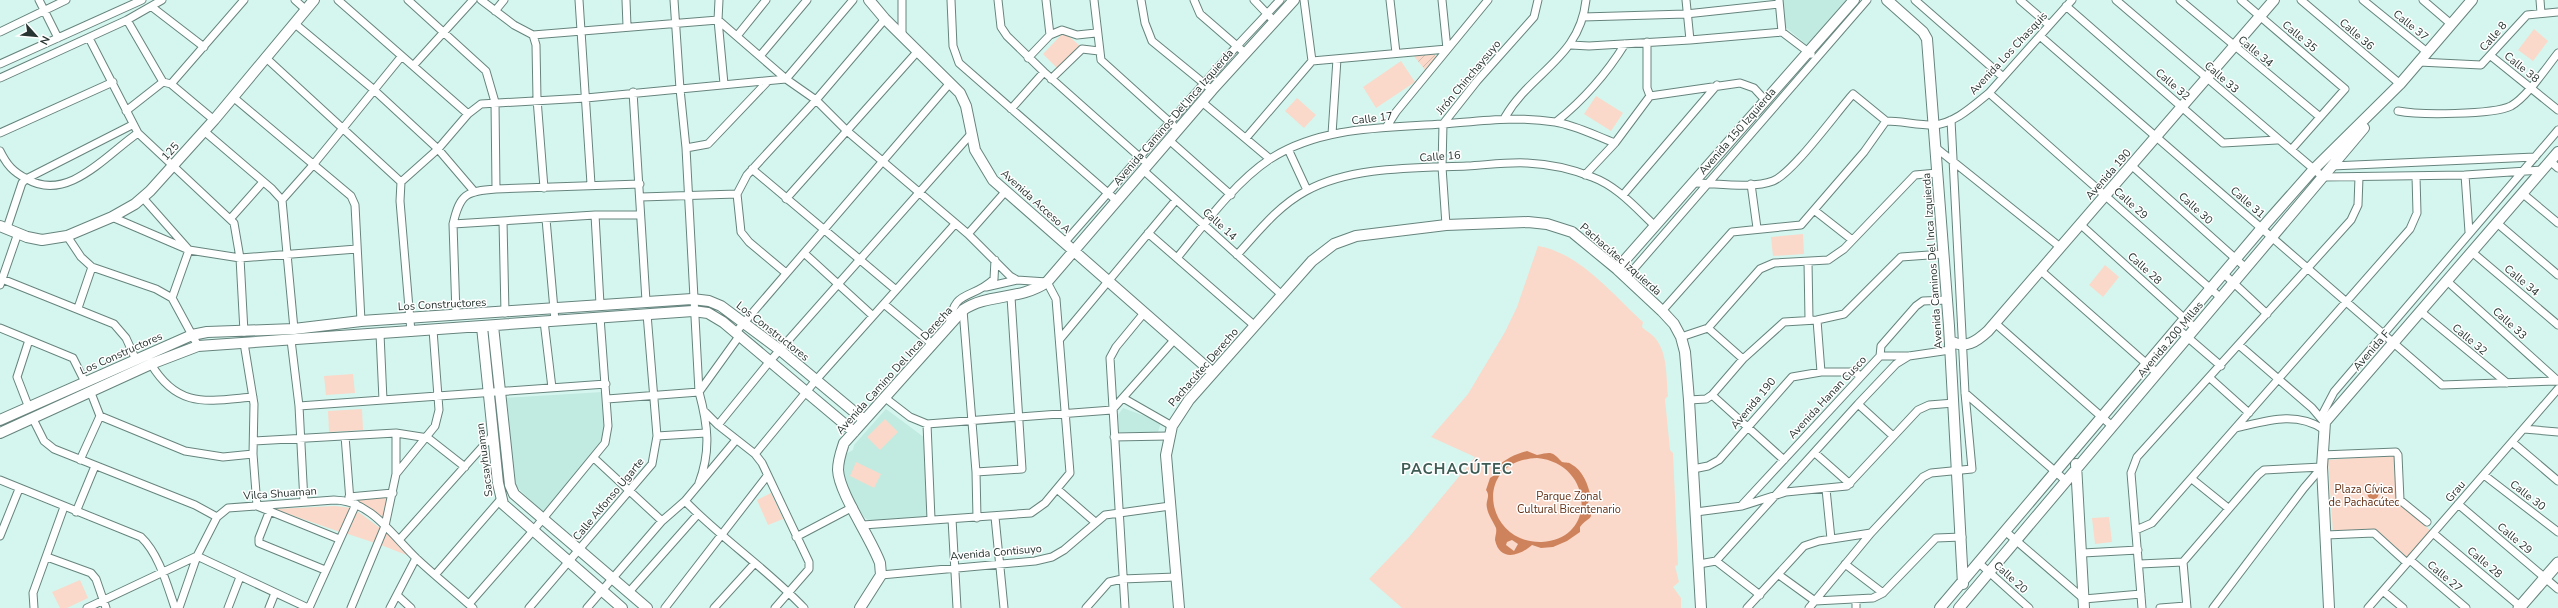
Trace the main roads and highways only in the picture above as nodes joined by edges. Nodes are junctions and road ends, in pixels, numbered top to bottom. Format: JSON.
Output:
{"nodes":[{"id":1,"x":314,"y":0,"type":"edge"},
{"id":2,"x":869,"y":0,"type":"edge"},
{"id":3,"x":1294,"y":0,"type":"edge"},
{"id":4,"x":1854,"y":0,"type":"edge"},
{"id":5,"x":1887,"y":0,"type":"edge"},
{"id":6,"x":2274,"y":0,"type":"edge"},
{"id":7,"x":2472,"y":0,"type":"edge"},
{"id":8,"x":2400,"y":84,"type":"junction"},
{"id":9,"x":2558,"y":152,"type":"edge"},
{"id":10,"x":2554,"y":165,"type":"edge"},
{"id":11,"x":3,"y":227,"type":"edge"},
{"id":12,"x":1073,"y":251,"type":"junction"},
{"id":13,"x":1617,"y":269,"type":"junction"},
{"id":14,"x":1282,"y":295,"type":"joint"},
{"id":15,"x":493,"y":326,"type":"junction"},
{"id":16,"x":482,"y":327,"type":"junction"},
{"id":17,"x":1950,"y":346,"type":"junction"},
{"id":18,"x":1213,"y":373,"type":"junction"},
{"id":19,"x":494,"y":392,"type":"junction"},
{"id":20,"x":0,"y":420,"type":"edge"},
{"id":21,"x":864,"y":420,"type":"junction"},
{"id":22,"x":854,"y":432,"type":"junction"},
{"id":23,"x":0,"y":433,"type":"edge"},
{"id":24,"x":2076,"y":450,"type":"junction"},
{"id":25,"x":2077,"y":466,"type":"junction"},
{"id":26,"x":2558,"y":563,"type":"edge"},
{"id":27,"x":1962,"y":582,"type":"junction"},
{"id":28,"x":2084,"y":604,"type":"edge"},
{"id":29,"x":1963,"y":606,"type":"edge"},
{"id":30,"x":622,"y":608,"type":"edge"},
{"id":31,"x":647,"y":608,"type":"edge"},
{"id":32,"x":860,"y":608,"type":"edge"},
{"id":33,"x":1179,"y":608,"type":"edge"},
{"id":34,"x":1701,"y":608,"type":"edge"},
{"id":35,"x":1940,"y":608,"type":"edge"},
{"id":36,"x":2329,"y":608,"type":"edge"},
{"id":37,"x":2520,"y":608,"type":"edge"}],
"edges":[{"from":1,"to":11,"type":"main road","name":"125"},
{"from":2,"to":12,"type":"main road","name":"Avenida Acceso A"},
{"from":3,"to":12,"type":"main road","name":"Avenida Caminos Del Inca Izquierda"},
{"from":4,"to":13,"type":"main road","name":"Avenida 150 Izquierda"},
{"from":5,"to":17,"type":"main road","name":"Avenida Caminos Del Inca Izquierda"},
{"from":6,"to":17,"type":"main road","name":"Avenida 190"},
{"from":7,"to":8,"type":"main road","name":"Avenida 200 Millas"},
{"from":8,"to":24,"type":"main road","name":"Avenida 200 Millas"},
{"from":8,"to":25,"type":"main road","name":"Avenida 200 Millas"},
{"from":9,"to":10,"type":"main road","name":"Avenida F"},
{"from":10,"to":36,"type":"main road","name":"Avenida F"},
{"from":12,"to":18,"type":"main road","name":"Avenida Acceso A"},
{"from":12,"to":21,"type":"main road","name":"Avenida Camino Del Inca Derecha"},
{"from":13,"to":14,"type":"main road","name":"Pachacútec Izquierda"},
{"from":13,"to":34,"type":"main road","name":"Pachacútec Izquierda"},
{"from":14,"to":18,"type":"main road","name":"Pachacútec Derecho"},
{"from":15,"to":16,"type":"main road","name":"Los Constructores"},
{"from":15,"to":19,"type":"main road"},
{"from":15,"to":22,"type":"main road","name":"Los Constructores"},
{"from":16,"to":19,"type":"main road","name":"Sacsayhuaman"},
{"from":16,"to":23,"type":"main road","name":"Los Constructores"},
{"from":17,"to":27,"type":"main road","name":"Avenida Caminos Del Inca Izquierda"},
{"from":18,"to":33,"type":"main road","name":"Pachacútec Derecho"},
{"from":19,"to":30,"type":"main road","name":"Sacsayhuaman"},
{"from":19,"to":31,"type":"main road"},
{"from":20,"to":21,"type":"main road","name":"Los Constructores"},
{"from":21,"to":22,"type":"main road","name":"Avenida Camino Del Inca Derecha"},
{"from":22,"to":32,"type":"main road","name":"Avenida Camino Del Inca Derecha"},
{"from":24,"to":25,"type":"main road"},
{"from":24,"to":27,"type":"main road","name":"Avenida 200 Millas"},
{"from":25,"to":28,"type":"main road"},
{"from":25,"to":29,"type":"main road","name":"Avenida 200 Millas"},
{"from":26,"to":37,"type":"main road"},
{"from":27,"to":29,"type":"main road","name":"Avenida Caminos Del Inca Izquierda"},
{"from":27,"to":35,"type":"main road","name":"Avenida 200 Millas"}]}
